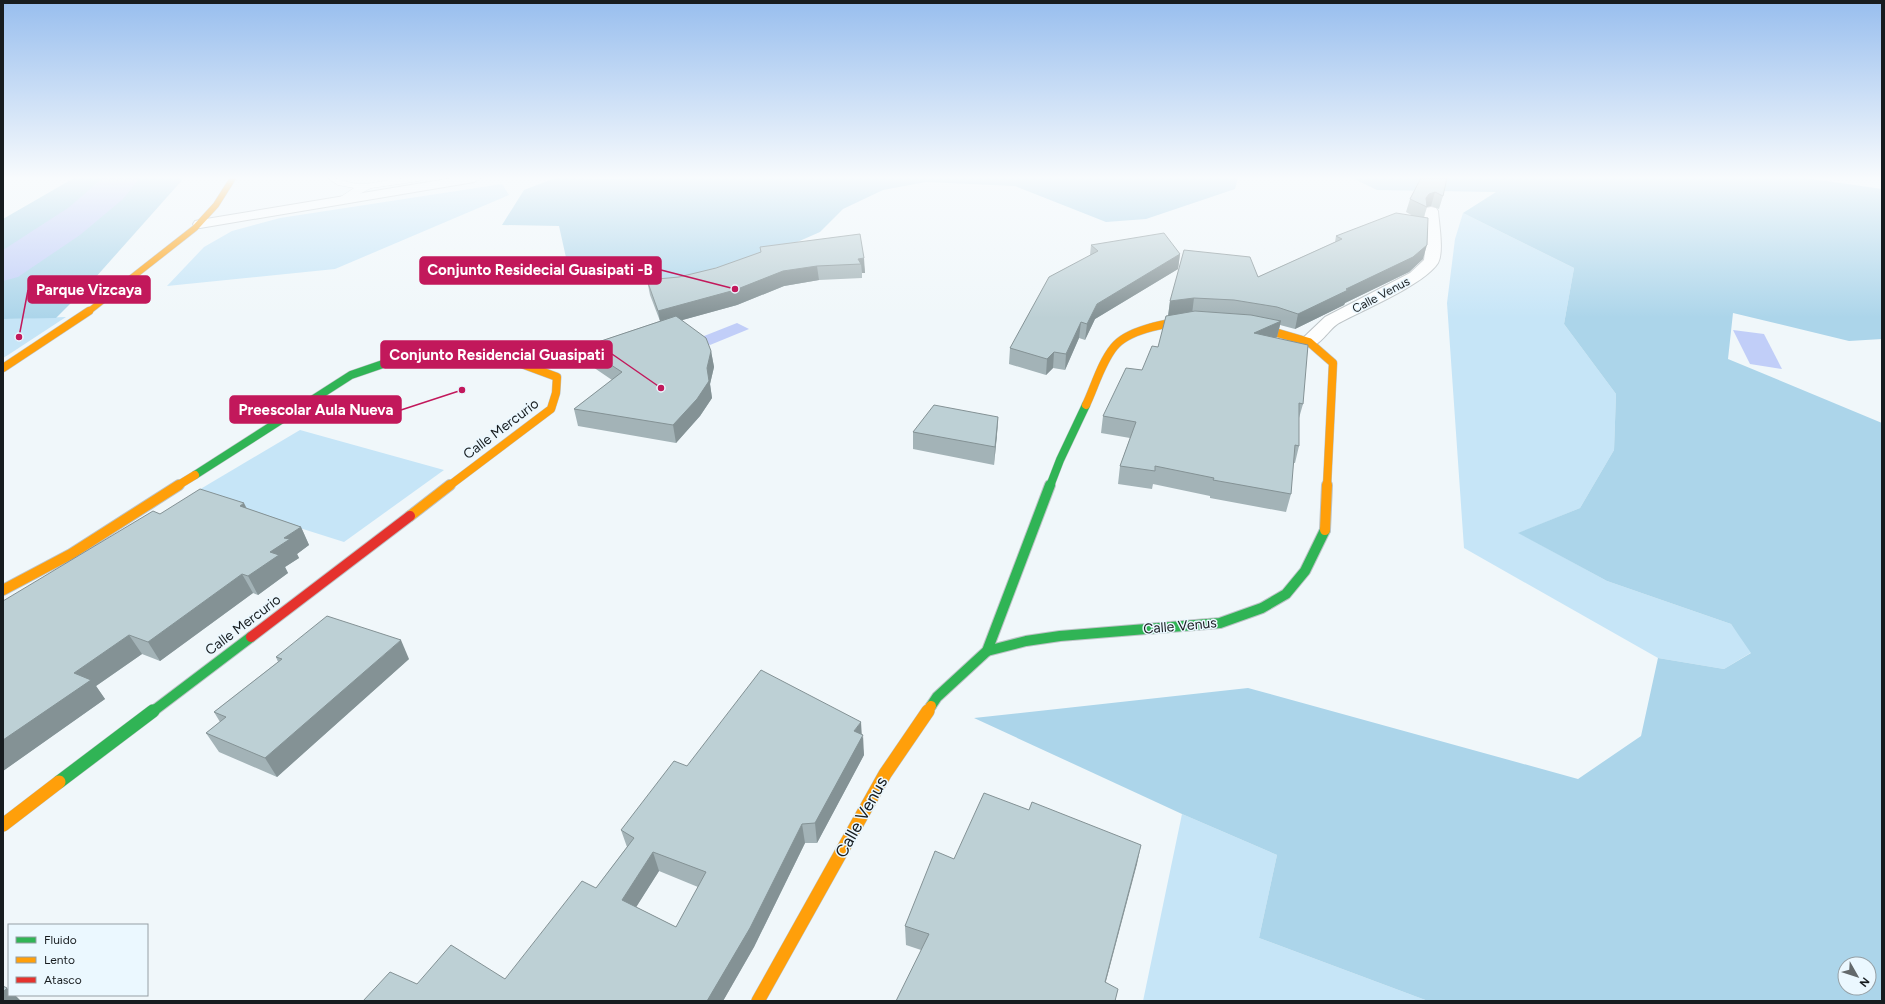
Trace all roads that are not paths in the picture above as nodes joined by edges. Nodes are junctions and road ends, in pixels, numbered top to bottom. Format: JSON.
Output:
{"nodes":[{"id":1,"x":199,"y":225,"type":"edge"},
{"id":2,"x":1432,"y":225,"type":"edge"},
{"id":3,"x":1203,"y":319,"type":"edge"},
{"id":4,"x":1244,"y":324,"type":"edge"},
{"id":5,"x":1309,"y":342,"type":"junction"},
{"id":6,"x":3,"y":368,"type":"edge"},
{"id":7,"x":3,"y":590,"type":"edge"},
{"id":8,"x":988,"y":651,"type":"junction"},
{"id":9,"x":3,"y":825,"type":"edge"},
{"id":10,"x":758,"y":1001,"type":"edge"}],
"edges":[{"from":1,"to":6,"type":"street"},
{"from":2,"to":5,"type":"street","name":"Calle Venus"},
{"from":3,"to":8,"type":"street","name":"Calle Venus"},
{"from":4,"to":5,"type":"street","name":"Calle Venus"},
{"from":5,"to":8,"type":"street","name":"Calle Venus"},
{"from":7,"to":9,"type":"street","name":"Calle Mercurio"},
{"from":8,"to":10,"type":"street","name":"Calle Venus"}]}
